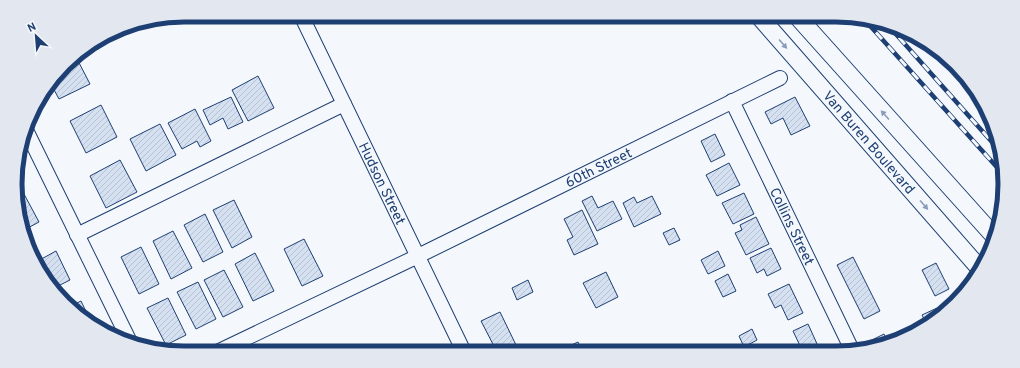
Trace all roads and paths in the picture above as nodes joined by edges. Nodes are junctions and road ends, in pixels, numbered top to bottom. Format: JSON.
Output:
{"nodes":[{"id":1,"x":304,"y":22,"type":"edge"},
{"id":2,"x":764,"y":22,"type":"edge"},
{"id":3,"x":802,"y":22,"type":"edge"},
{"id":4,"x":780,"y":78,"type":"dead end"},
{"id":5,"x":732,"y":101,"type":"junction"},
{"id":6,"x":344,"y":104,"type":"junction"},
{"id":7,"x":29,"y":137,"type":"edge"},
{"id":8,"x":990,"y":232,"type":"edge"},
{"id":9,"x":78,"y":235,"type":"junction"},
{"id":10,"x":416,"y":257,"type":"junction"},
{"id":11,"x":976,"y":265,"type":"edge"},
{"id":12,"x":127,"y":335,"type":"edge"},
{"id":13,"x":230,"y":346,"type":"edge"},
{"id":14,"x":461,"y":346,"type":"edge"},
{"id":15,"x":850,"y":346,"type":"edge"}],
"edges":[{"from":1,"to":6,"type":"street","name":"Hudson Street"},
{"from":2,"to":11,"type":"main road","name":"Van Buren Boulevard","one_way":true},
{"from":8,"to":3,"type":"main road","one_way":true},
{"from":4,"to":5,"type":"street","name":"60th Street"},
{"from":5,"to":10,"type":"street","name":"60th Street"},
{"from":5,"to":15,"type":"street","name":"Collins Street"},
{"from":6,"to":9,"type":"street"},
{"from":6,"to":10,"type":"street","name":"Hudson Street"},
{"from":7,"to":9,"type":"street"},
{"from":9,"to":12,"type":"street"},
{"from":10,"to":13,"type":"street","name":"60th Street"},
{"from":10,"to":14,"type":"street","name":"Hudson Street"}]}
